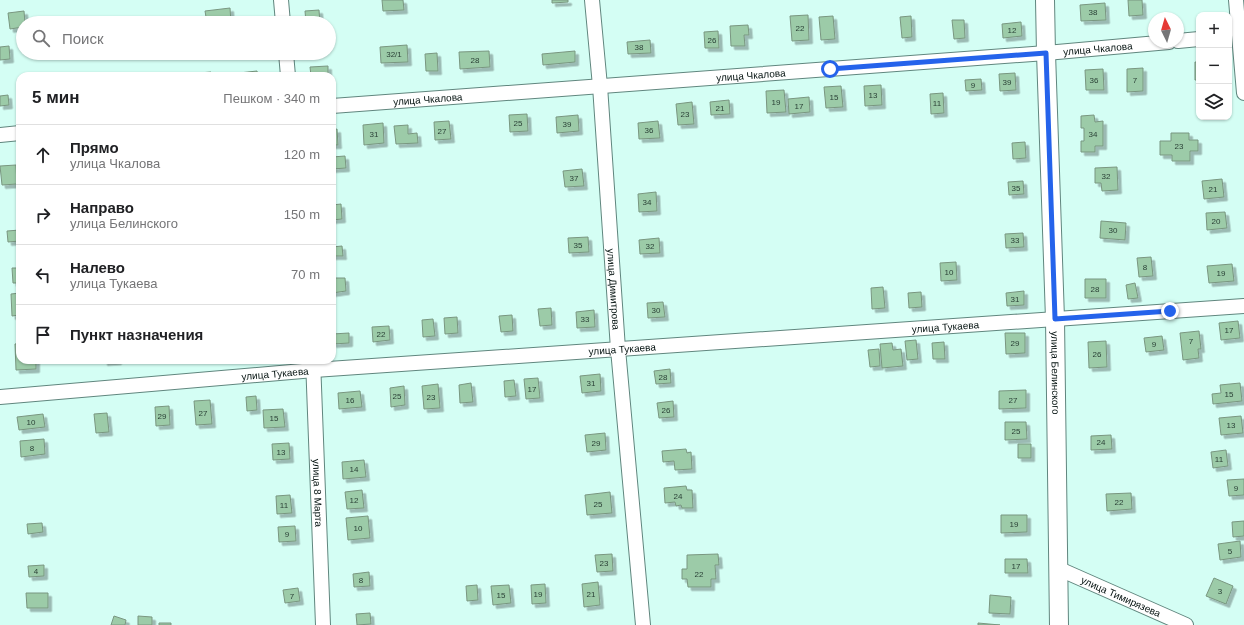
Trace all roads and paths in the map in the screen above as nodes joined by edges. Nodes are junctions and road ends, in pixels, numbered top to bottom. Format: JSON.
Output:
{"nodes":[{"id":1,"x":281,"y":0,"type":"edge"},
{"id":2,"x":592,"y":0,"type":"edge"},
{"id":3,"x":1045,"y":0,"type":"edge"},
{"id":4,"x":1236,"y":0,"type":"edge"},
{"id":5,"x":282,"y":16,"type":"edge"},
{"id":6,"x":1237,"y":36,"type":"edge"},
{"id":7,"x":1196,"y":39,"type":"edge"},
{"id":8,"x":1184,"y":40,"type":"edge"},
{"id":9,"x":1148,"y":44,"type":"edge"},
{"id":10,"x":1046,"y":53,"type":"junction"},
{"id":11,"x":287,"y":60,"type":"edge"},
{"id":12,"x":288,"y":72,"type":"edge"},
{"id":13,"x":600,"y":86,"type":"junction"},
{"id":14,"x":1244,"y":93,"type":"edge"},
{"id":15,"x":336,"y":106,"type":"edge"},
{"id":16,"x":16,"y":133,"type":"edge"},
{"id":17,"x":0,"y":135,"type":"edge"},
{"id":18,"x":1244,"y":306,"type":"edge"},
{"id":19,"x":1055,"y":319,"type":"junction"},
{"id":20,"x":618,"y":349,"type":"junction"},
{"id":21,"x":332,"y":364,"type":"edge"},
{"id":22,"x":336,"y":364,"type":"edge"},
{"id":23,"x":313,"y":365,"type":"edge"},
{"id":24,"x":0,"y":397,"type":"edge"},
{"id":25,"x":1058,"y":568,"type":"junction"},
{"id":26,"x":323,"y":625,"type":"edge"},
{"id":27,"x":643,"y":625,"type":"edge"},
{"id":28,"x":1059,"y":625,"type":"edge"},
{"id":29,"x":1186,"y":625,"type":"edge"}],
"edges":[{"from":1,"to":5,"type":"street"},
{"from":2,"to":13,"type":"street","name":"улица Димитрова"},
{"from":3,"to":10,"type":"street","name":"улица Белинского"},
{"from":4,"to":6,"type":"street"},
{"from":6,"to":14,"type":"street"},
{"from":7,"to":8,"type":"street"},
{"from":9,"to":10,"type":"street","name":"улица Чкалова"},
{"from":10,"to":13,"type":"street","name":"улица Чкалова"},
{"from":10,"to":19,"type":"street","name":"улица Белинского"},
{"from":11,"to":12,"type":"street"},
{"from":13,"to":15,"type":"street","name":"улица Чкалова"},
{"from":13,"to":20,"type":"street","name":"улица Димитрова"},
{"from":16,"to":17,"type":"street"},
{"from":18,"to":19,"type":"street","name":"улица Тукаева"},
{"from":19,"to":20,"type":"street","name":"улица Тукаева"},
{"from":19,"to":25,"type":"street","name":"улица Белинского"},
{"from":20,"to":22,"type":"street","name":"улица Тукаева"},
{"from":20,"to":27,"type":"street","name":"улица Димитрова"},
{"from":21,"to":23,"type":"street","name":"улица Тукаева"},
{"from":23,"to":24,"type":"street","name":"улица Тукаева"},
{"from":23,"to":26,"type":"street","name":"улица 8 Марта"},
{"from":25,"to":28,"type":"street","name":"улица Белинского"},
{"from":25,"to":29,"type":"street","name":"улица Тимирязева"}]}
